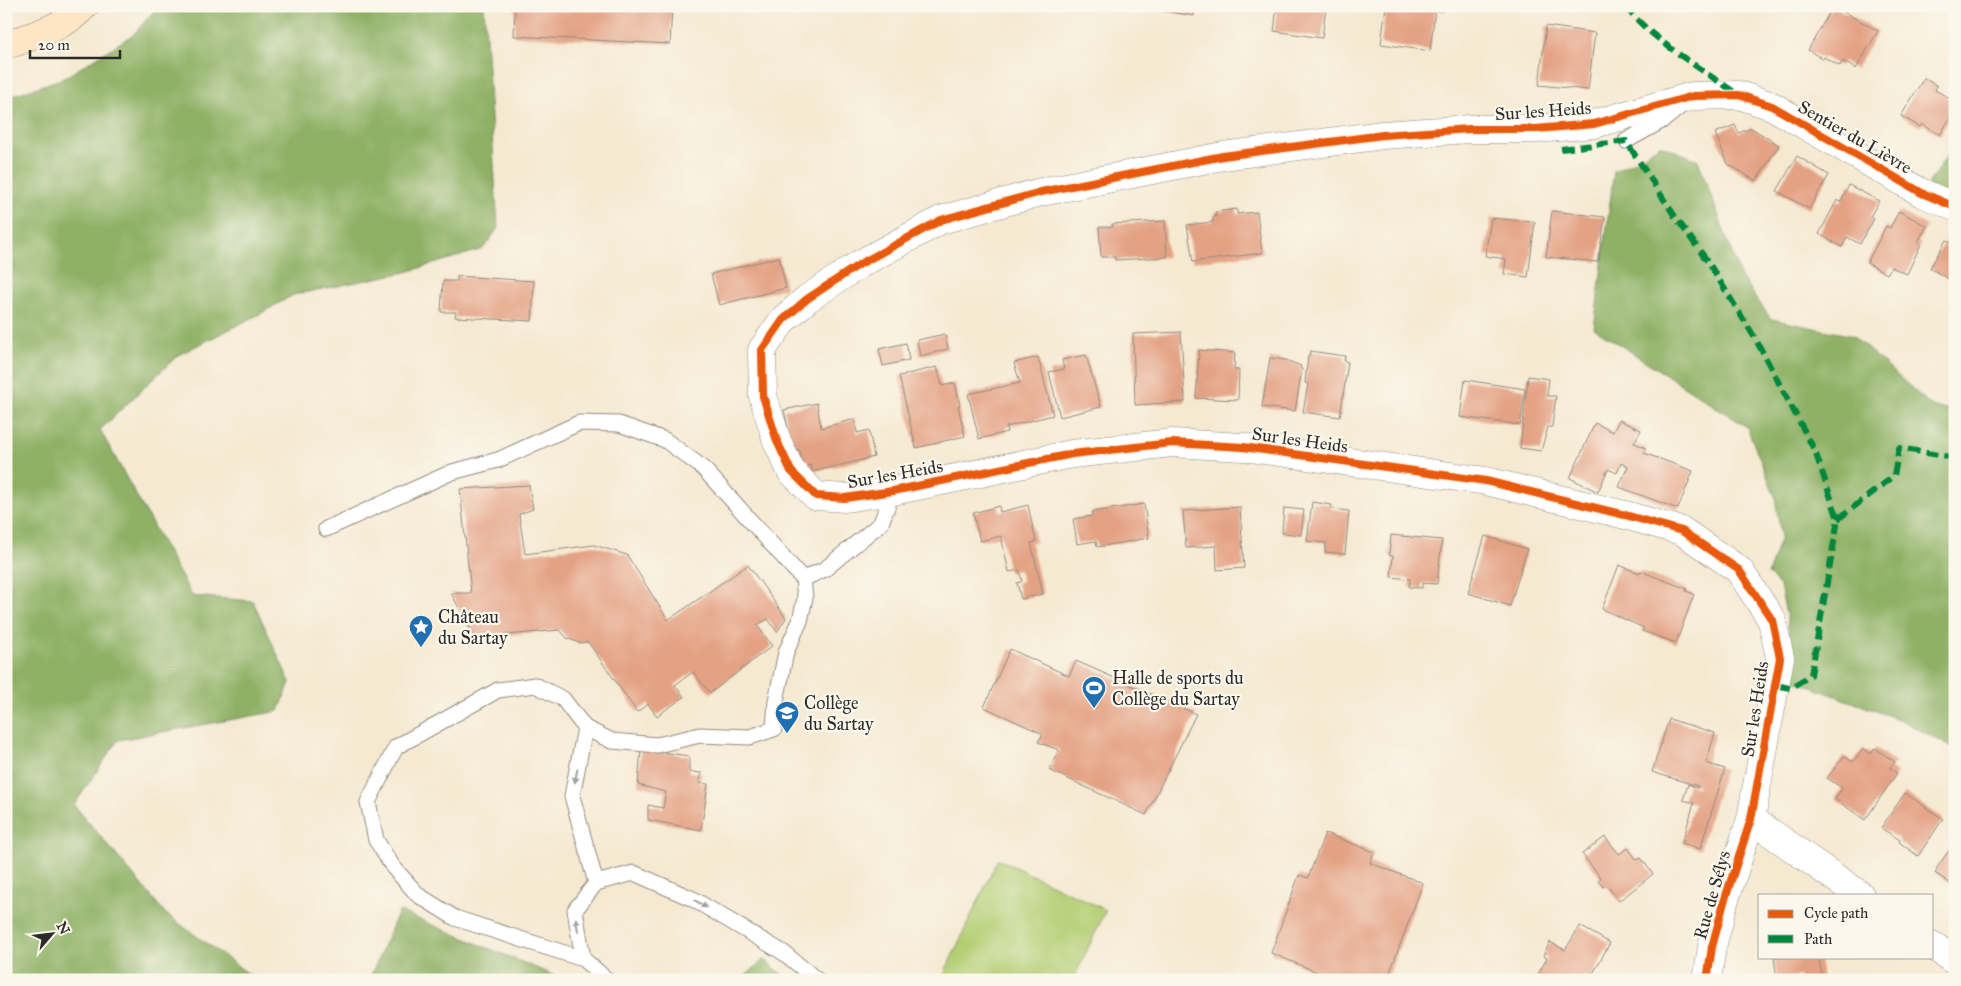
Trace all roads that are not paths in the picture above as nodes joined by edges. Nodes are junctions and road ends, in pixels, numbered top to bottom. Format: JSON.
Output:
{"nodes":[{"id":1,"x":84,"y":6,"type":"edge"},
{"id":2,"x":6,"y":43,"type":"edge"},
{"id":3,"x":1739,"y":95,"type":"joint"},
{"id":4,"x":1693,"y":96,"type":"junction"},
{"id":5,"x":1626,"y":141,"type":"dead end"},
{"id":6,"x":1955,"y":207,"type":"edge"},
{"id":7,"x":893,"y":491,"type":"junction"},
{"id":8,"x":326,"y":529,"type":"dead end"},
{"id":9,"x":803,"y":579,"type":"junction"},
{"id":10,"x":585,"y":728,"type":"junction"},
{"id":11,"x":1751,"y":819,"type":"junction"},
{"id":12,"x":596,"y":883,"type":"junction"},
{"id":13,"x":1859,"y":894,"type":"edge"},
{"id":14,"x":1934,"y":946,"type":"edge"},
{"id":15,"x":583,"y":959,"type":"junction"},
{"id":16,"x":1955,"y":961,"type":"edge"},
{"id":17,"x":607,"y":980,"type":"edge"},
{"id":18,"x":817,"y":980,"type":"edge"},
{"id":19,"x":1707,"y":980,"type":"edge"}],
"edges":[{"from":1,"to":2,"type":"main road"},
{"from":3,"to":4,"type":"street","name":"Sur les Heids"},
{"from":3,"to":6,"type":"street","name":"Sentier du Lièvre"},
{"from":4,"to":5,"type":"lane"},
{"from":4,"to":7,"type":"street","name":"Sur les Heids"},
{"from":7,"to":9,"type":"lane"},
{"from":7,"to":11,"type":"street","name":"Sur les Heids"},
{"from":8,"to":9,"type":"lane"},
{"from":9,"to":10,"type":"lane"},
{"from":10,"to":12,"type":"lane","one_way":true},
{"from":10,"to":15,"type":"lane"},
{"from":11,"to":13,"type":"street"},
{"from":11,"to":19,"type":"street","name":"Rue de Sélys"},
{"from":15,"to":12,"type":"lane","one_way":true},
{"from":12,"to":18,"type":"lane","one_way":true},
{"from":14,"to":16,"type":"street"},
{"from":15,"to":17,"type":"lane"}]}
